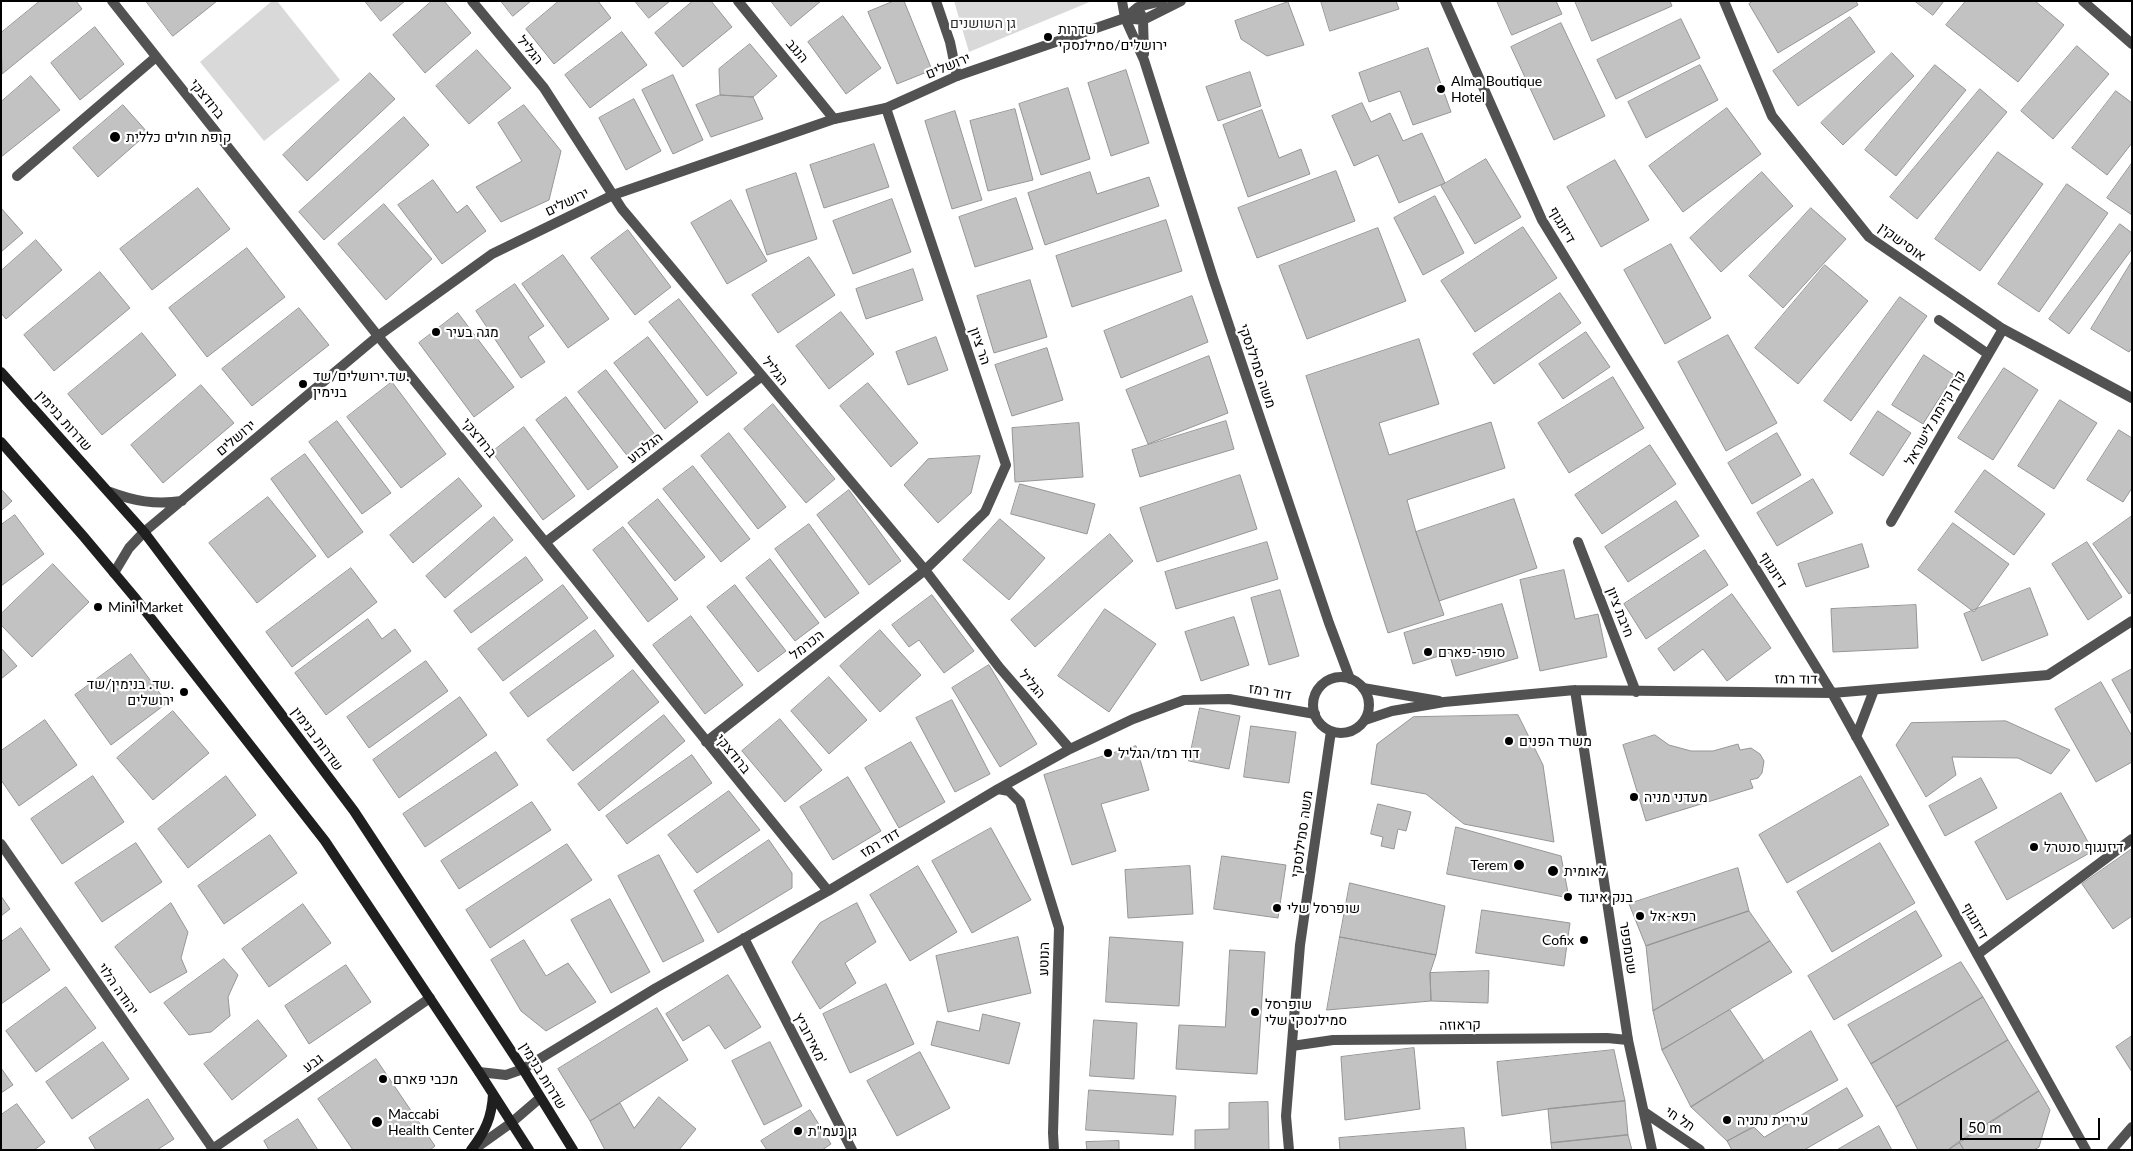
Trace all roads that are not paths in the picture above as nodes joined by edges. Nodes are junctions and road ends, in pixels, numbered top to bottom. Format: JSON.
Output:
{"nodes":[{"id":1,"x":112,"y":1,"type":"edge"},
{"id":2,"x":472,"y":1,"type":"edge"},
{"id":3,"x":738,"y":1,"type":"edge"},
{"id":4,"x":936,"y":1,"type":"edge"},
{"id":5,"x":1122,"y":1,"type":"edge"},
{"id":6,"x":1162,"y":1,"type":"edge"},
{"id":7,"x":1181,"y":1,"type":"edge"},
{"id":8,"x":1445,"y":1,"type":"edge"},
{"id":9,"x":1724,"y":1,"type":"edge"},
{"id":10,"x":2083,"y":1,"type":"edge"},
{"id":11,"x":1137,"y":4,"type":"edge"},
{"id":12,"x":1125,"y":18,"type":"junction"},
{"id":13,"x":1143,"y":20,"type":"junction"},
{"id":14,"x":2132,"y":44,"type":"edge"},
{"id":15,"x":156,"y":57,"type":"junction"},
{"id":16,"x":1144,"y":60,"type":"junction"},
{"id":17,"x":957,"y":76,"type":"junction"},
{"id":18,"x":886,"y":108,"type":"junction"},
{"id":19,"x":834,"y":118,"type":"junction"},
{"id":20,"x":17,"y":176,"type":"dead end"},
{"id":21,"x":613,"y":195,"type":"junction"},
{"id":22,"x":1939,"y":320,"type":"dead end"},
{"id":23,"x":2002,"y":329,"type":"junction"},
{"id":24,"x":378,"y":336,"type":"junction"},
{"id":25,"x":1988,"y":354,"type":"junction"},
{"id":26,"x":1,"y":372,"type":"edge"},
{"id":27,"x":762,"y":376,"type":"junction"},
{"id":28,"x":2132,"y":398,"type":"edge"},
{"id":29,"x":1,"y":442,"type":"edge"},
{"id":30,"x":110,"y":492,"type":"junction"},
{"id":31,"x":183,"y":500,"type":"junction"},
{"id":32,"x":1891,"y":522,"type":"dead end"},
{"id":33,"x":144,"y":532,"type":"junction"},
{"id":34,"x":546,"y":542,"type":"junction"},
{"id":35,"x":1578,"y":542,"type":"dead end"},
{"id":36,"x":925,"y":570,"type":"junction"},
{"id":37,"x":114,"y":573,"type":"junction"},
{"id":38,"x":2132,"y":621,"type":"edge"},
{"id":39,"x":1350,"y":679,"type":"junction"},
{"id":40,"x":1364,"y":688,"type":"junction"},
{"id":41,"x":1575,"y":690,"type":"junction"},
{"id":42,"x":1874,"y":690,"type":"junction"},
{"id":43,"x":1636,"y":692,"type":"junction"},
{"id":44,"x":1832,"y":693,"type":"junction"},
{"id":45,"x":1444,"y":702,"type":"junction"},
{"id":46,"x":1315,"y":714,"type":"junction"},
{"id":47,"x":1365,"y":720,"type":"junction"},
{"id":48,"x":1331,"y":731,"type":"junction"},
{"id":49,"x":1856,"y":737,"type":"junction"},
{"id":50,"x":706,"y":742,"type":"junction"},
{"id":51,"x":1070,"y":749,"type":"junction"},
{"id":52,"x":998,"y":789,"type":"junction"},
{"id":53,"x":2132,"y":839,"type":"edge"},
{"id":54,"x":1,"y":844,"type":"edge"},
{"id":55,"x":828,"y":891,"type":"junction"},
{"id":56,"x":744,"y":938,"type":"junction"},
{"id":57,"x":1978,"y":954,"type":"junction"},
{"id":58,"x":430,"y":998,"type":"junction"},
{"id":59,"x":1628,"y":1040,"type":"junction"},
{"id":60,"x":1292,"y":1046,"type":"junction"},
{"id":61,"x":523,"y":1069,"type":"junction"},
{"id":62,"x":479,"y":1072,"type":"junction"},
{"id":63,"x":493,"y":1093,"type":"junction"},
{"id":64,"x":540,"y":1098,"type":"junction"},
{"id":65,"x":1644,"y":1112,"type":"junction"},
{"id":66,"x":511,"y":1123,"type":"junction"},
{"id":67,"x":2132,"y":1128,"type":"edge"},
{"id":68,"x":212,"y":1149,"type":"edge"},
{"id":69,"x":472,"y":1150,"type":"edge"},
{"id":70,"x":529,"y":1150,"type":"edge"},
{"id":71,"x":573,"y":1150,"type":"edge"},
{"id":72,"x":852,"y":1150,"type":"edge"},
{"id":73,"x":1054,"y":1150,"type":"edge"},
{"id":74,"x":1289,"y":1150,"type":"edge"},
{"id":75,"x":1652,"y":1150,"type":"edge"},
{"id":76,"x":1700,"y":1150,"type":"edge"},
{"id":77,"x":2086,"y":1150,"type":"edge"},
{"id":78,"x":2112,"y":1150,"type":"edge"}],
"edges":[{"from":1,"to":15,"type":"street","name":"ברודצקי"},
{"from":2,"to":21,"type":"street","name":"הגליל"},
{"from":3,"to":19,"type":"street","name":"הנגב"},
{"from":4,"to":17,"type":"street"},
{"from":5,"to":12,"type":"street","name":"משה סמילנסקי"},
{"from":6,"to":11,"type":"street","name":"ירושלים"},
{"from":7,"to":13,"type":"street"},
{"from":8,"to":44,"type":"street","name":"דיזנגוף"},
{"from":9,"to":23,"type":"street","name":"אוסישקין"},
{"from":10,"to":14,"type":"street"},
{"from":11,"to":12,"type":"street","name":"ירושלים"},
{"from":11,"to":13,"type":"street","name":"משה סמילנסקי"},
{"from":12,"to":13,"type":"street","name":"ירושלים"},
{"from":12,"to":16,"type":"street","name":"משה סמילנסקי"},
{"from":12,"to":17,"type":"street","name":"ירושלים"},
{"from":13,"to":16,"type":"street","name":"משה סמילנסקי"},
{"from":15,"to":20,"type":"street"},
{"from":15,"to":24,"type":"street","name":"ברודצקי"},
{"from":16,"to":39,"type":"street","name":"משה סמילנסקי"},
{"from":17,"to":18,"type":"street","name":"ירושלים"},
{"from":18,"to":19,"type":"street","name":"ירושלים"},
{"from":18,"to":36,"type":"street","name":"הר ציון"},
{"from":19,"to":21,"type":"street","name":"ירושלים"},
{"from":21,"to":24,"type":"street","name":"ירושלים"},
{"from":21,"to":27,"type":"street","name":"הגליל"},
{"from":22,"to":25,"type":"street"},
{"from":23,"to":25,"type":"street","name":"קרן קיימת לישראל"},
{"from":23,"to":28,"type":"street","name":"אוסישקין"},
{"from":24,"to":31,"type":"street","name":"ירושלים"},
{"from":24,"to":34,"type":"street","name":"ברודצקי"},
{"from":25,"to":32,"type":"street","name":"קרן קיימת לישראל"},
{"from":26,"to":30,"type":"main road","name":"שדרות בנימין"},
{"from":27,"to":34,"type":"street","name":"הגלבוע"},
{"from":27,"to":36,"type":"street","name":"הגליל"},
{"from":29,"to":37,"type":"main road"},
{"from":30,"to":31,"type":"street"},
{"from":30,"to":33,"type":"main road","name":"שדרות בנימין"},
{"from":31,"to":33,"type":"street","name":"ירושלים"},
{"from":33,"to":37,"type":"street","name":"ירושלים"},
{"from":33,"to":61,"type":"main road","name":"שדרות בנימין"},
{"from":34,"to":50,"type":"street","name":"ברודצקי"},
{"from":35,"to":43,"type":"street","name":"חיבת ציון"},
{"from":36,"to":50,"type":"street","name":"הכרמל"},
{"from":36,"to":51,"type":"street","name":"הגליל"},
{"from":37,"to":58,"type":"main road"},
{"from":38,"to":42,"type":"street","name":"דוד רמז"},
{"from":39,"to":40,"type":"street"},
{"from":39,"to":46,"type":"street"},
{"from":40,"to":45,"type":"street","name":"דוד רמז"},
{"from":40,"to":47,"type":"street"},
{"from":41,"to":43,"type":"street","name":"דוד רמז"},
{"from":41,"to":45,"type":"street","name":"דוד רמז"},
{"from":41,"to":59,"type":"street","name":"שטמפפר"},
{"from":42,"to":44,"type":"street","name":"דוד רמז"},
{"from":42,"to":49,"type":"street"},
{"from":43,"to":44,"type":"street","name":"דוד רמז"},
{"from":44,"to":49,"type":"street","name":"דיזנגוף"},
{"from":45,"to":47,"type":"street","name":"דוד רמז"},
{"from":46,"to":48,"type":"street"},
{"from":46,"to":51,"type":"street","name":"דוד רמז"},
{"from":47,"to":48,"type":"street"},
{"from":48,"to":60,"type":"street","name":"משה סמילנסקי"},
{"from":49,"to":57,"type":"street","name":"דיזנגוף"},
{"from":50,"to":55,"type":"street","name":"ברודצקי"},
{"from":51,"to":52,"type":"street","name":"דוד רמז"},
{"from":52,"to":55,"type":"street","name":"דוד רמז"},
{"from":52,"to":73,"type":"street","name":"הנוטע"},
{"from":53,"to":57,"type":"street"},
{"from":54,"to":68,"type":"street","name":"יהודה הלוי"},
{"from":55,"to":56,"type":"street","name":"דוד רמז"},
{"from":56,"to":61,"type":"street","name":"דוד רמז"},
{"from":56,"to":72,"type":"street","name":"מאירוביץ'"},
{"from":57,"to":77,"type":"street","name":"דיזנגוף"},
{"from":58,"to":62,"type":"main road"},
{"from":58,"to":68,"type":"street","name":"גבע"},
{"from":59,"to":60,"type":"street","name":"קראוזה"},
{"from":59,"to":65,"type":"street","name":"שטמפפר"},
{"from":60,"to":74,"type":"street","name":"משה סמילנסקי"},
{"from":61,"to":62,"type":"street","name":"דוד רמז"},
{"from":61,"to":64,"type":"main road","name":"שדרות בנימין"},
{"from":62,"to":63,"type":"main road"},
{"from":63,"to":66,"type":"main road"},
{"from":63,"to":69,"type":"main road"},
{"from":64,"to":66,"type":"street"},
{"from":64,"to":71,"type":"main road","name":"שדרות בנימין"},
{"from":65,"to":75,"type":"street","name":"שטמפפר"},
{"from":65,"to":76,"type":"street","name":"תל חי"},
{"from":66,"to":69,"type":"street"},
{"from":66,"to":70,"type":"main road"},
{"from":67,"to":78,"type":"street"}]}
